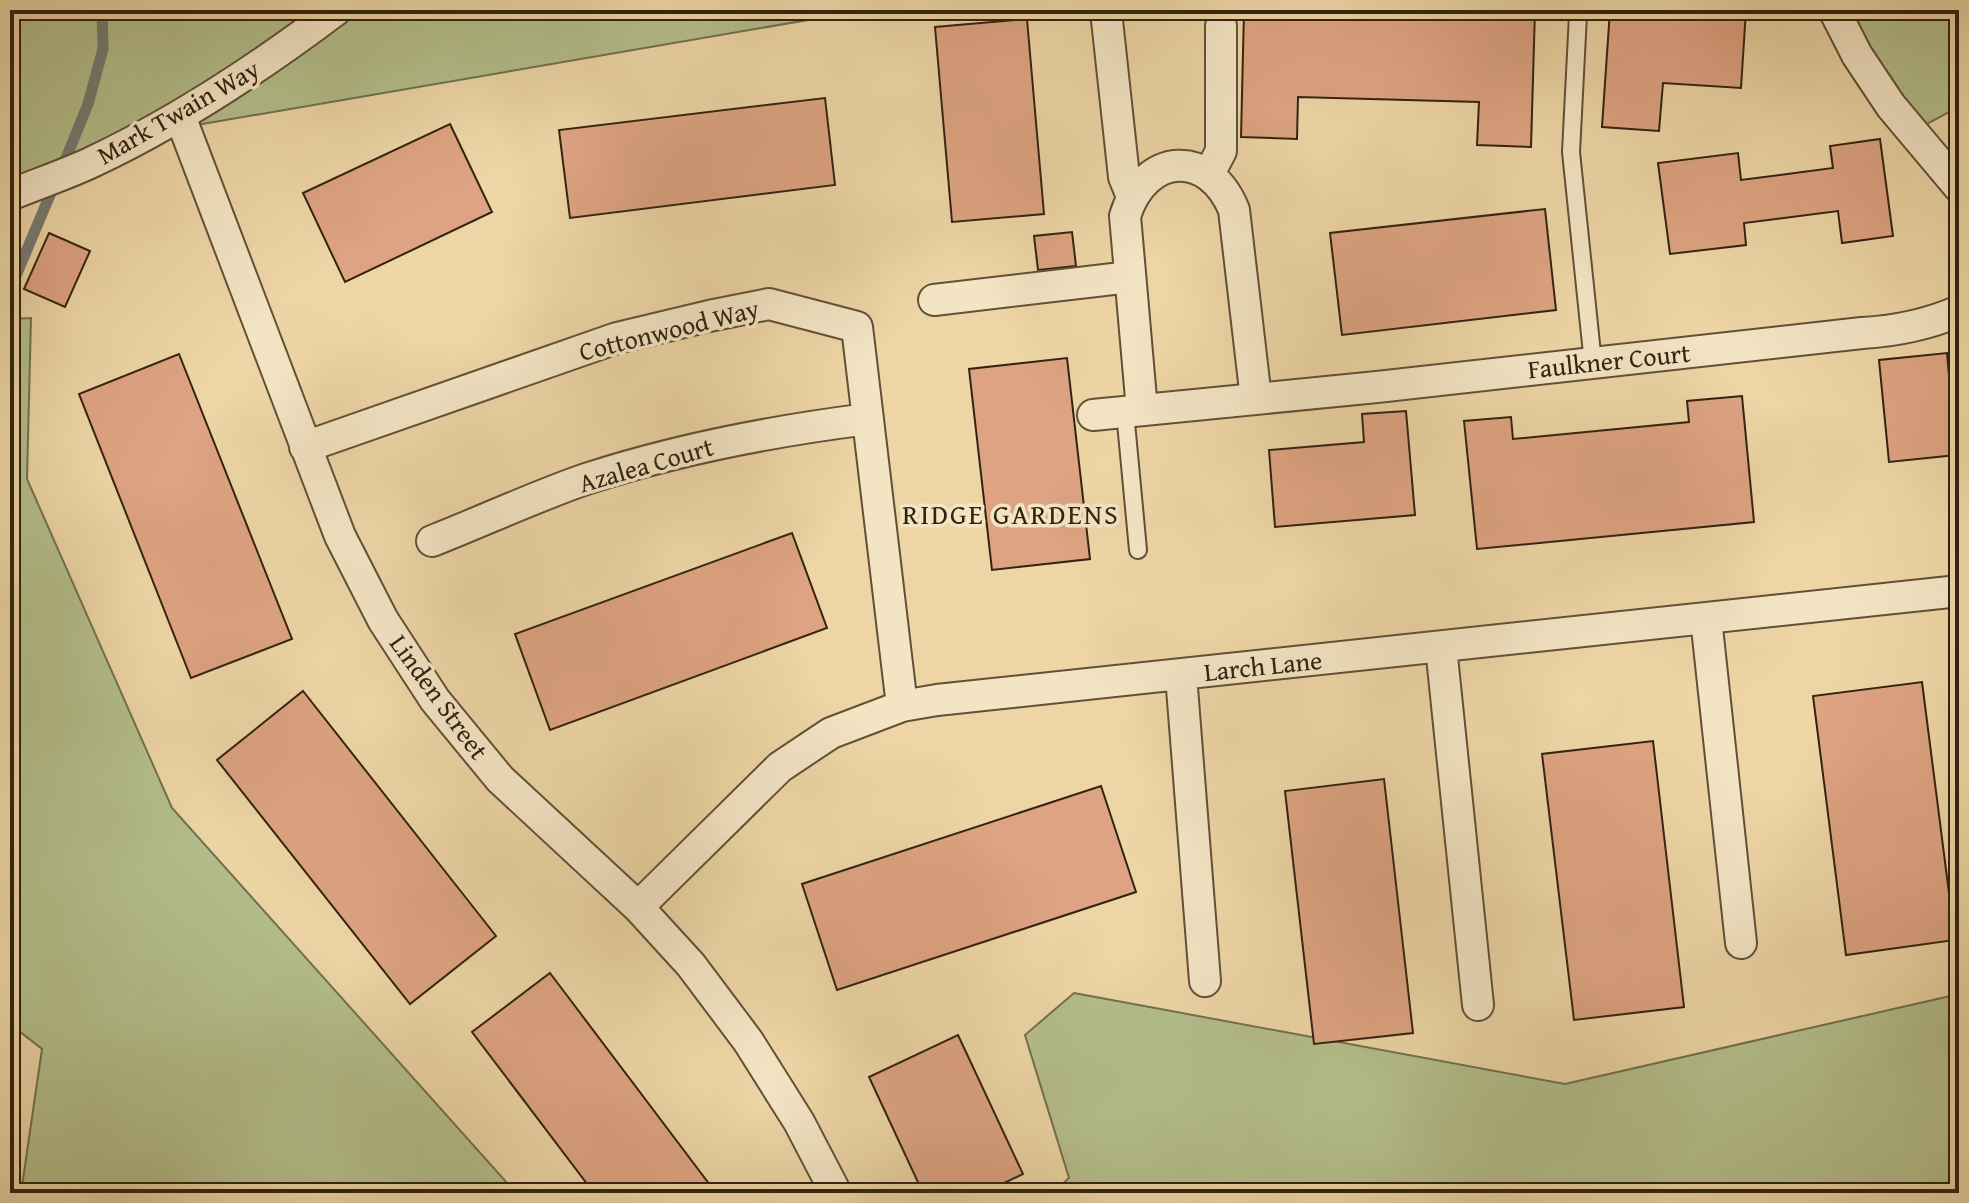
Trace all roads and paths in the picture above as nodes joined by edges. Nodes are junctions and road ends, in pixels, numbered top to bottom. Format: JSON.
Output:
{"nodes":[{"id":1,"x":336,"y":10,"type":"edge"},
{"id":2,"x":1834,"y":10,"type":"edge"},
{"id":3,"x":1106,"y":11,"type":"edge"},
{"id":4,"x":1578,"y":15,"type":"dead end"},
{"id":5,"x":1221,"y":26,"type":"dead end"},
{"id":6,"x":180,"y":116,"type":"junction"},
{"id":7,"x":1209,"y":174,"type":"junction"},
{"id":8,"x":1959,"y":187,"type":"edge"},
{"id":9,"x":1131,"y":194,"type":"junction"},
{"id":10,"x":10,"y":195,"type":"edge"},
{"id":11,"x":1130,"y":277,"type":"junction"},
{"id":12,"x":934,"y":300,"type":"dead end"},
{"id":13,"x":1959,"y":311,"type":"edge"},
{"id":14,"x":1593,"y":363,"type":"junction"},
{"id":15,"x":1256,"y":399,"type":"junction"},
{"id":16,"x":1134,"y":411,"type":"junction"},
{"id":17,"x":1093,"y":415,"type":"dead end"},
{"id":18,"x":868,"y":419,"type":"junction"},
{"id":19,"x":305,"y":447,"type":"junction"},
{"id":20,"x":432,"y":541,"type":"dead end"},
{"id":21,"x":1138,"y":550,"type":"dead end"},
{"id":22,"x":1959,"y":591,"type":"edge"},
{"id":23,"x":1706,"y":618,"type":"junction"},
{"id":24,"x":1441,"y":647,"type":"junction"},
{"id":25,"x":1181,"y":675,"type":"junction"},
{"id":26,"x":902,"y":706,"type":"junction"},
{"id":27,"x":638,"y":907,"type":"junction"},
{"id":28,"x":1741,"y":943,"type":"dead end"},
{"id":29,"x":1205,"y":981,"type":"dead end"},
{"id":30,"x":1478,"y":1005,"type":"dead end"},
{"id":31,"x":836,"y":1193,"type":"edge"}],
"edges":[{"from":1,"to":6,"type":"street","name":"Mark Twain Way"},
{"from":2,"to":8,"type":"street"},
{"from":3,"to":9,"type":"street"},
{"from":4,"to":14,"type":"lane"},
{"from":5,"to":7,"type":"street"},
{"from":6,"to":10,"type":"street","name":"Mark Twain Way"},
{"from":6,"to":19,"type":"street","name":"Linden Street"},
{"from":7,"to":9,"type":"street"},
{"from":7,"to":15,"type":"street"},
{"from":9,"to":11,"type":"street"},
{"from":11,"to":12,"type":"street"},
{"from":11,"to":16,"type":"street"},
{"from":13,"to":14,"type":"street","name":"Faulkner Court"},
{"from":14,"to":15,"type":"street","name":"Faulkner Court"},
{"from":15,"to":16,"type":"street","name":"Faulkner Court"},
{"from":16,"to":17,"type":"street","name":"Faulkner Court"},
{"from":16,"to":21,"type":"lane"},
{"from":18,"to":19,"type":"street","name":"Cottonwood Way"},
{"from":18,"to":20,"type":"street","name":"Azalea Court"},
{"from":18,"to":26,"type":"street","name":"Cottonwood Way"},
{"from":19,"to":27,"type":"street","name":"Linden Street"},
{"from":22,"to":23,"type":"street","name":"Larch Lane"},
{"from":23,"to":24,"type":"street","name":"Larch Lane"},
{"from":23,"to":28,"type":"street"},
{"from":24,"to":25,"type":"street","name":"Larch Lane"},
{"from":24,"to":30,"type":"street"},
{"from":25,"to":26,"type":"street","name":"Larch Lane"},
{"from":25,"to":29,"type":"street"},
{"from":26,"to":27,"type":"street","name":"Larch Lane"},
{"from":27,"to":31,"type":"street","name":"Linden Street"}]}
